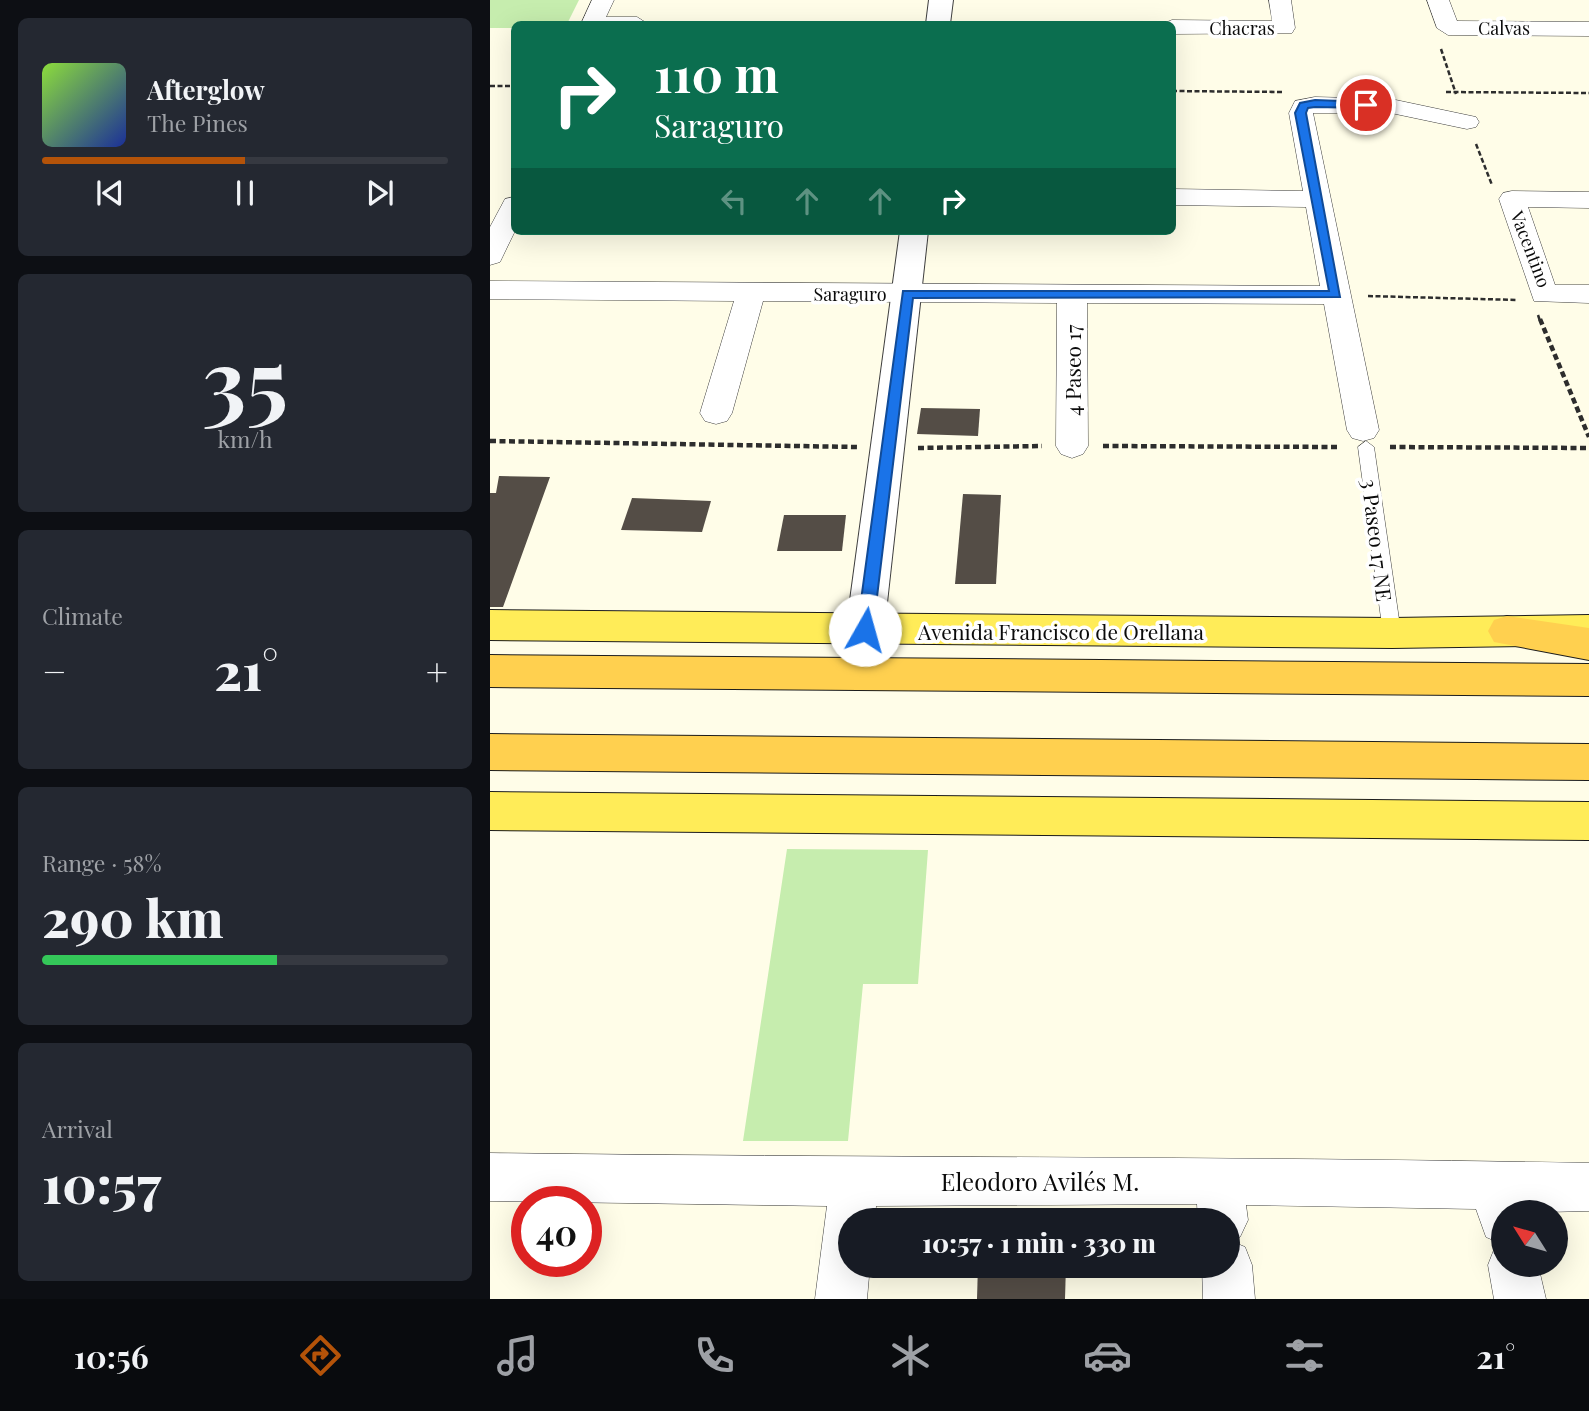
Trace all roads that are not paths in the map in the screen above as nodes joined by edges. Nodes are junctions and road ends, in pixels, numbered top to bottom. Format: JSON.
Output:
{"nodes":[{"id":1,"x":603,"y":0,"type":"edge"},
{"id":2,"x":941,"y":0,"type":"edge"},
{"id":3,"x":1280,"y":0,"type":"edge"},
{"id":4,"x":1438,"y":0,"type":"edge"},
{"id":5,"x":593,"y":21,"type":"edge"},
{"id":6,"x":938,"y":21,"type":"edge"},
{"id":7,"x":1176,"y":27,"type":"edge"},
{"id":8,"x":1589,"y":29,"type":"edge"},
{"id":9,"x":1467,"y":122,"type":"dead end"},
{"id":10,"x":490,"y":193,"type":"edge"},
{"id":11,"x":511,"y":194,"type":"edge"},
{"id":12,"x":1176,"y":197,"type":"edge"},
{"id":13,"x":1317,"y":199,"type":"junction"},
{"id":14,"x":1589,"y":200,"type":"edge"},
{"id":15,"x":511,"y":211,"type":"edge"},
{"id":16,"x":914,"y":235,"type":"edge"},
{"id":17,"x":490,"y":256,"type":"edge"},
{"id":18,"x":490,"y":290,"type":"edge"},
{"id":19,"x":750,"y":294,"type":"junction"},
{"id":20,"x":907,"y":294,"type":"junction"},
{"id":21,"x":1589,"y":294,"type":"edge"},
{"id":22,"x":1072,"y":295,"type":"junction"},
{"id":23,"x":1336,"y":295,"type":"junction"},
{"id":24,"x":716,"y":413,"type":"dead end"},
{"id":25,"x":1364,"y":438,"type":"joint"},
{"id":26,"x":1072,"y":446,"type":"road end"},
{"id":27,"x":490,"y":625,"type":"edge"},
{"id":28,"x":865,"y":630,"type":"junction"},
{"id":29,"x":1589,"y":630,"type":"edge"},
{"id":30,"x":1507,"y":631,"type":"junction"},
{"id":31,"x":1392,"y":633,"type":"junction"},
{"id":32,"x":1589,"y":644,"type":"edge"},
{"id":33,"x":490,"y":671,"type":"edge"},
{"id":34,"x":1589,"y":680,"type":"edge"},
{"id":35,"x":490,"y":752,"type":"edge"},
{"id":36,"x":1589,"y":762,"type":"edge"},
{"id":37,"x":490,"y":811,"type":"edge"},
{"id":38,"x":1589,"y":821,"type":"edge"},
{"id":39,"x":490,"y":1177,"type":"edge"},
{"id":40,"x":854,"y":1182,"type":"junction"},
{"id":41,"x":1589,"y":1187,"type":"edge"},
{"id":42,"x":1222,"y":1200,"type":"edge"},
{"id":43,"x":1517,"y":1200,"type":"edge"},
{"id":44,"x":1491,"y":1203,"type":"edge"},
{"id":45,"x":1228,"y":1278,"type":"edge"},
{"id":46,"x":1516,"y":1278,"type":"edge"},
{"id":47,"x":841,"y":1299,"type":"edge"},
{"id":48,"x":1229,"y":1299,"type":"edge"},
{"id":49,"x":1520,"y":1299,"type":"edge"}],
"edges":[{"from":1,"to":5,"type":"street"},
{"from":2,"to":6,"type":"street"},
{"from":3,"to":7,"type":"street","name":"Chacras"},
{"from":4,"to":8,"type":"street","name":"Calvas"},
{"from":9,"to":13,"type":"street","name":"3 Paseo 17 NE"},
{"from":10,"to":11,"type":"street"},
{"from":12,"to":13,"type":"street"},
{"from":13,"to":23,"type":"street","name":"3 Paseo 17 NE"},
{"from":14,"to":21,"type":"street","name":"Vacentino"},
{"from":15,"to":17,"type":"street"},
{"from":16,"to":20,"type":"street"},
{"from":18,"to":19,"type":"street","name":"Saraguro"},
{"from":19,"to":20,"type":"street","name":"Saraguro"},
{"from":19,"to":24,"type":"street"},
{"from":20,"to":22,"type":"street","name":"Saraguro"},
{"from":20,"to":28,"type":"street"},
{"from":22,"to":23,"type":"street","name":"Saraguro"},
{"from":22,"to":26,"type":"street","name":"4 Paseo 17"},
{"from":23,"to":25,"type":"street","name":"3 Paseo 17 NE"},
{"from":25,"to":31,"type":"lane","name":"3 Paseo 17 NE"},
{"from":27,"to":28,"type":"main road","name":"Avenida Francisco de Orellana"},
{"from":28,"to":31,"type":"main road","name":"Avenida Francisco de Orellana"},
{"from":29,"to":30,"type":"main road","name":"Avenida Francisco de Orellana"},
{"from":30,"to":31,"type":"main road","name":"Avenida Francisco de Orellana"},
{"from":30,"to":32,"type":"highway"},
{"from":33,"to":34,"type":"highway"},
{"from":35,"to":36,"type":"highway"},
{"from":37,"to":38,"type":"main road"},
{"from":39,"to":40,"type":"street","name":"Eleodoro Avilés M."},
{"from":40,"to":42,"type":"street","name":"Eleodoro Avilés M."},
{"from":40,"to":47,"type":"street"},
{"from":41,"to":43,"type":"street","name":"Eleodoro Avilés M."},
{"from":42,"to":44,"type":"street","name":"Eleodoro Avilés M."},
{"from":45,"to":48,"type":"street"},
{"from":46,"to":49,"type":"street"}]}
